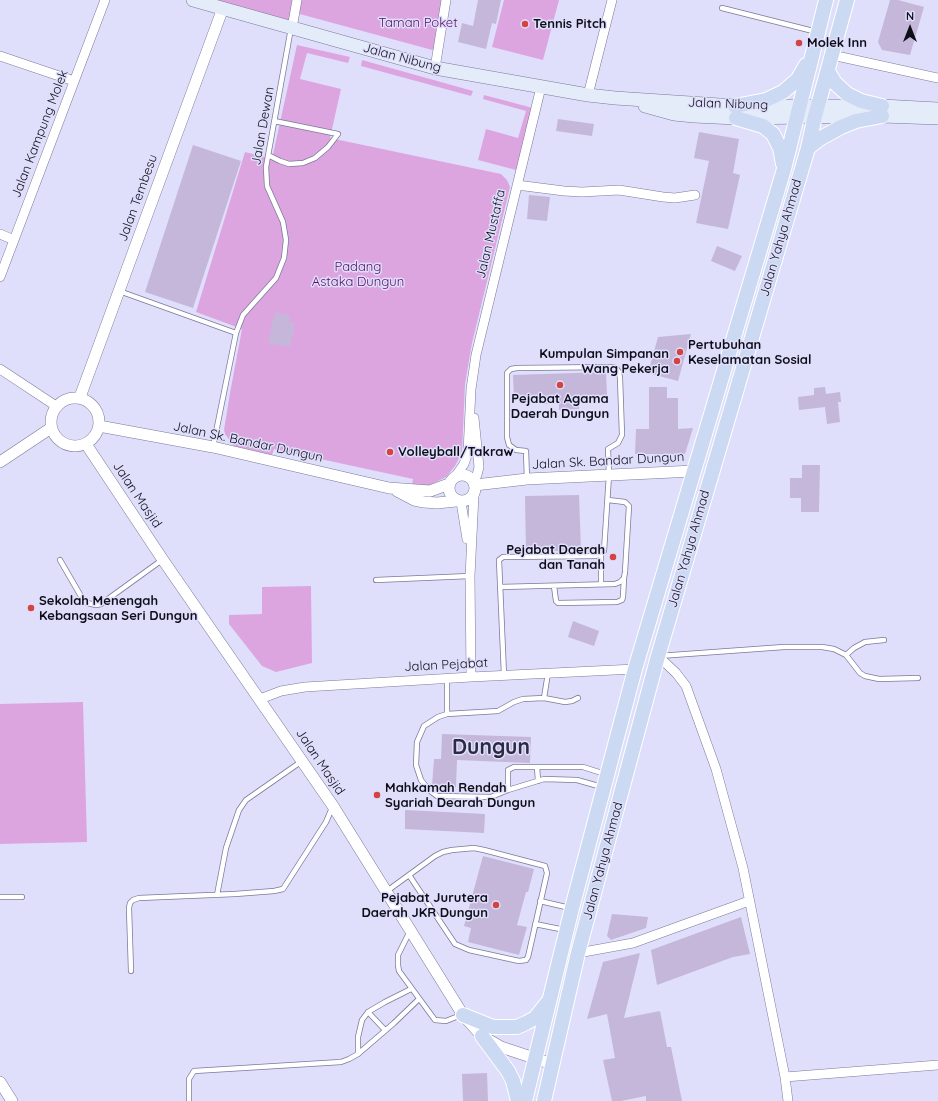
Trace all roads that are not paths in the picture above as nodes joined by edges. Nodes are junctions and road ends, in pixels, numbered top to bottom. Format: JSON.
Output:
{"nodes":[{"id":1,"x":105,"y":0,"type":"edge"},
{"id":2,"x":193,"y":0,"type":"edge"},
{"id":3,"x":297,"y":0,"type":"edge"},
{"id":4,"x":446,"y":0,"type":"edge"},
{"id":5,"x":612,"y":0,"type":"edge"},
{"id":6,"x":826,"y":0,"type":"edge"},
{"id":7,"x":847,"y":0,"type":"edge"},
{"id":8,"x":217,"y":5,"type":"edge"},
{"id":9,"x":722,"y":8,"type":"dead end"},
{"id":10,"x":292,"y":28,"type":"junction"},
{"id":11,"x":818,"y":32,"type":"junction"},
{"id":12,"x":814,"y":50,"type":"junction"},
{"id":13,"x":832,"y":55,"type":"junction"},
{"id":14,"x":0,"y":56,"type":"edge"},
{"id":15,"x":436,"y":68,"type":"junction"},
{"id":16,"x":828,"y":71,"type":"junction"},
{"id":17,"x":938,"y":78,"type":"edge"},
{"id":18,"x":74,"y":81,"type":"junction"},
{"id":19,"x":541,"y":87,"type":"junction"},
{"id":20,"x":588,"y":95,"type":"junction"},
{"id":21,"x":938,"y":109,"type":"edge"},
{"id":22,"x":799,"y":111,"type":"junction"},
{"id":23,"x":816,"y":111,"type":"junction"},
{"id":24,"x":882,"y":111,"type":"junction"},
{"id":25,"x":736,"y":112,"type":"junction"},
{"id":26,"x":938,"y":118,"type":"edge"},
{"id":27,"x":274,"y":121,"type":"junction"},
{"id":28,"x":808,"y":148,"type":"junction"},
{"id":29,"x":268,"y":155,"type":"junction"},
{"id":30,"x":784,"y":169,"type":"junction"},
{"id":31,"x":517,"y":185,"type":"junction"},
{"id":32,"x":695,"y":195,"type":"dead end"},
{"id":33,"x":0,"y":234,"type":"edge"},
{"id":34,"x":14,"y":240,"type":"junction"},
{"id":35,"x":0,"y":274,"type":"edge"},
{"id":36,"x":119,"y":291,"type":"junction"},
{"id":37,"x":236,"y":333,"type":"junction"},
{"id":38,"x":0,"y":369,"type":"edge"},
{"id":39,"x":471,"y":389,"type":"junction"},
{"id":40,"x":80,"y":397,"type":"junction"},
{"id":41,"x":56,"y":406,"type":"junction"},
{"id":42,"x":99,"y":426,"type":"junction"},
{"id":43,"x":51,"y":428,"type":"junction"},
{"id":44,"x":86,"y":444,"type":"junction"},
{"id":45,"x":213,"y":447,"type":"junction"},
{"id":46,"x":0,"y":462,"type":"edge"},
{"id":47,"x":694,"y":471,"type":"junction"},
{"id":48,"x":609,"y":475,"type":"junction"},
{"id":49,"x":527,"y":479,"type":"junction"},
{"id":50,"x":452,"y":480,"type":"junction"},
{"id":51,"x":474,"y":487,"type":"junction"},
{"id":52,"x":389,"y":488,"type":"junction"},
{"id":53,"x":608,"y":500,"type":"junction"},
{"id":54,"x":459,"y":501,"type":"junction"},
{"id":55,"x":601,"y":554,"type":"junction"},
{"id":56,"x":471,"y":558,"type":"junction"},
{"id":57,"x":60,"y":560,"type":"dead end"},
{"id":58,"x":163,"y":560,"type":"junction"},
{"id":59,"x":470,"y":576,"type":"junction"},
{"id":60,"x":624,"y":578,"type":"junction"},
{"id":61,"x":376,"y":580,"type":"dead end"},
{"id":62,"x":601,"y":584,"type":"junction"},
{"id":63,"x":554,"y":586,"type":"junction"},
{"id":64,"x":500,"y":587,"type":"junction"},
{"id":65,"x":884,"y":640,"type":"dead end"},
{"id":66,"x":846,"y":655,"type":"junction"},
{"id":67,"x":658,"y":656,"type":"junction"},
{"id":68,"x":635,"y":669,"type":"junction"},
{"id":69,"x":548,"y":673,"type":"junction"},
{"id":70,"x":504,"y":675,"type":"junction"},
{"id":71,"x":471,"y":677,"type":"junction"},
{"id":72,"x":447,"y":678,"type":"junction"},
{"id":73,"x":918,"y":678,"type":"dead end"},
{"id":74,"x":544,"y":698,"type":"junction"},
{"id":75,"x":578,"y":698,"type":"dead end"},
{"id":76,"x":260,"y":699,"type":"junction"},
{"id":77,"x":447,"y":714,"type":"junction"},
{"id":78,"x":302,"y":761,"type":"junction"},
{"id":79,"x":537,"y":767,"type":"junction"},
{"id":80,"x":607,"y":774,"type":"junction"},
{"id":81,"x":538,"y":781,"type":"junction"},
{"id":82,"x":604,"y":788,"type":"junction"},
{"id":83,"x":508,"y":790,"type":"junction"},
{"id":84,"x":333,"y":806,"type":"junction"},
{"id":85,"x":409,"y":875,"type":"junction"},
{"id":86,"x":386,"y":891,"type":"junction"},
{"id":87,"x":217,"y":895,"type":"junction"},
{"id":88,"x":0,"y":897,"type":"edge"},
{"id":89,"x":22,"y":897,"type":"dead end"},
{"id":90,"x":540,"y":901,"type":"junction"},
{"id":91,"x":748,"y":901,"type":"junction"},
{"id":92,"x":572,"y":908,"type":"junction"},
{"id":93,"x":535,"y":924,"type":"junction"},
{"id":94,"x":410,"y":930,"type":"junction"},
{"id":95,"x":566,"y":930,"type":"junction"},
{"id":96,"x":578,"y":953,"type":"junction"},
{"id":97,"x":131,"y":971,"type":"dead end"},
{"id":98,"x":411,"y":988,"type":"junction"},
{"id":99,"x":419,"y":999,"type":"junction"},
{"id":100,"x":549,"y":1000,"type":"junction"},
{"id":101,"x":368,"y":1012,"type":"junction"},
{"id":102,"x":463,"y":1015,"type":"junction"},
{"id":103,"x":385,"y":1030,"type":"junction"},
{"id":104,"x":482,"y":1036,"type":"junction"},
{"id":105,"x":358,"y":1054,"type":"junction"},
{"id":106,"x":535,"y":1059,"type":"junction"},
{"id":107,"x":552,"y":1064,"type":"junction"},
{"id":108,"x":938,"y":1065,"type":"edge"},
{"id":109,"x":785,"y":1077,"type":"junction"},
{"id":110,"x":0,"y":1082,"type":"edge"},
{"id":111,"x":12,"y":1101,"type":"edge"},
{"id":112,"x":189,"y":1101,"type":"edge"},
{"id":113,"x":518,"y":1101,"type":"edge"},
{"id":114,"x":525,"y":1101,"type":"edge"},
{"id":115,"x":544,"y":1101,"type":"edge"},
{"id":116,"x":788,"y":1101,"type":"edge"}],
"edges":[{"from":1,"to":18,"type":"street","name":"Jalan Kampung Molek"},
{"from":2,"to":8,"type":"main road","name":"Jalan Nibung"},
{"from":3,"to":10,"type":"street"},
{"from":4,"to":15,"type":"street"},
{"from":5,"to":20,"type":"street"},
{"from":6,"to":11,"type":"main road","name":"Jalan Yahya Ahmad"},
{"from":7,"to":13,"type":"main road","name":"Jalan Yahya Ahmad"},
{"from":8,"to":10,"type":"main road","name":"Jalan Nibung"},
{"from":8,"to":36,"type":"street","name":"Jalan Tembesu"},
{"from":9,"to":11,"type":"lane"},
{"from":10,"to":15,"type":"main road","name":"Jalan Nibung"},
{"from":10,"to":27,"type":"lane","name":"Jalan Dewan"},
{"from":11,"to":12,"type":"main road","name":"Jalan Yahya Ahmad"},
{"from":12,"to":22,"type":"main road","name":"Jalan Yahya Ahmad"},
{"from":12,"to":25,"type":"main road"},
{"from":13,"to":16,"type":"main road","name":"Jalan Yahya Ahmad"},
{"from":13,"to":17,"type":"street"},
{"from":14,"to":18,"type":"street"},
{"from":15,"to":19,"type":"main road","name":"Jalan Nibung"},
{"from":16,"to":23,"type":"main road","name":"Jalan Yahya Ahmad"},
{"from":16,"to":24,"type":"main road"},
{"from":18,"to":34,"type":"street","name":"Jalan Kampung Molek"},
{"from":19,"to":20,"type":"main road","name":"Jalan Nibung"},
{"from":19,"to":31,"type":"street","name":"Jalan Mustaffa"},
{"from":20,"to":25,"type":"main road","name":"Jalan Nibung"},
{"from":21,"to":24,"type":"main road"},
{"from":22,"to":23,"type":"main road","name":"Jalan Nibung"},
{"from":22,"to":25,"type":"main road","name":"Jalan Nibung"},
{"from":22,"to":30,"type":"main road","name":"Jalan Yahya Ahmad"},
{"from":23,"to":24,"type":"main road","name":"Jalan Nibung"},
{"from":23,"to":28,"type":"main road","name":"Jalan Yahya Ahmad"},
{"from":24,"to":26,"type":"main road"},
{"from":24,"to":28,"type":"main road"},
{"from":25,"to":30,"type":"main road"},
{"from":27,"to":29,"type":"lane","name":"Jalan Dewan"},
{"from":27,"to":29,"type":"lane"},
{"from":28,"to":67,"type":"main road","name":"Jalan Yahya Ahmad"},
{"from":29,"to":37,"type":"lane","name":"Jalan Dewan"},
{"from":30,"to":47,"type":"main road","name":"Jalan Yahya Ahmad"},
{"from":31,"to":32,"type":"street"},
{"from":31,"to":39,"type":"street","name":"Jalan Mustaffa"},
{"from":33,"to":34,"type":"street"},
{"from":34,"to":35,"type":"street","name":"Jalan Kampung Molek"},
{"from":36,"to":37,"type":"lane"},
{"from":36,"to":40,"type":"street","name":"Jalan Tembesu"},
{"from":37,"to":45,"type":"lane","name":"Jalan Dewan"},
{"from":38,"to":41,"type":"street"},
{"from":39,"to":50,"type":"street","name":"Jalan Mustaffa"},
{"from":39,"to":51,"type":"street","name":"Jalan Mustaffa"},
{"from":40,"to":41,"type":"street"},
{"from":40,"to":42,"type":"street"},
{"from":41,"to":43,"type":"street"},
{"from":42,"to":44,"type":"street"},
{"from":42,"to":45,"type":"street","name":"Jalan Sk. Bandar Dungun"},
{"from":43,"to":44,"type":"street"},
{"from":43,"to":46,"type":"street"},
{"from":44,"to":58,"type":"street","name":"Jalan Masjid"},
{"from":45,"to":52,"type":"street","name":"Jalan Sk. Bandar Dungun"},
{"from":47,"to":48,"type":"street","name":"Jalan Sk. Bandar Dungun"},
{"from":47,"to":68,"type":"main road","name":"Jalan Yahya Ahmad"},
{"from":48,"to":49,"type":"street","name":"Jalan Sk. Bandar Dungun"},
{"from":48,"to":49,"type":"lane"},
{"from":48,"to":53,"type":"lane"},
{"from":49,"to":51,"type":"street","name":"Jalan Sk. Bandar Dungun"},
{"from":50,"to":51,"type":"street"},
{"from":50,"to":52,"type":"street","name":"Jalan Sk. Bandar Dungun"},
{"from":50,"to":54,"type":"street"},
{"from":51,"to":54,"type":"street"},
{"from":51,"to":56,"type":"street","name":"Jalan Mustaffa"},
{"from":52,"to":54,"type":"street","name":"Jalan Sk. Bandar Dungun"},
{"from":53,"to":55,"type":"lane"},
{"from":53,"to":60,"type":"lane"},
{"from":54,"to":56,"type":"street","name":"Jalan Mustaffa"},
{"from":55,"to":62,"type":"lane"},
{"from":55,"to":64,"type":"lane"},
{"from":56,"to":59,"type":"street","name":"Jalan Mustaffa"},
{"from":57,"to":58,"type":"lane"},
{"from":58,"to":76,"type":"street","name":"Jalan Masjid"},
{"from":59,"to":61,"type":"lane"},
{"from":59,"to":71,"type":"street","name":"Jalan Mustaffa"},
{"from":60,"to":62,"type":"lane"},
{"from":60,"to":63,"type":"lane"},
{"from":62,"to":63,"type":"lane"},
{"from":63,"to":64,"type":"lane"},
{"from":64,"to":70,"type":"lane"},
{"from":65,"to":66,"type":"lane"},
{"from":66,"to":67,"type":"lane"},
{"from":66,"to":73,"type":"lane"},
{"from":67,"to":91,"type":"street"},
{"from":67,"to":96,"type":"main road","name":"Jalan Yahya Ahmad"},
{"from":68,"to":69,"type":"street","name":"Jalan Pejabat"},
{"from":68,"to":80,"type":"main road","name":"Jalan Yahya Ahmad"},
{"from":69,"to":70,"type":"street","name":"Jalan Pejabat"},
{"from":69,"to":74,"type":"lane"},
{"from":70,"to":71,"type":"street","name":"Jalan Pejabat"},
{"from":71,"to":72,"type":"street","name":"Jalan Pejabat"},
{"from":72,"to":76,"type":"street","name":"Jalan Pejabat"},
{"from":72,"to":77,"type":"lane"},
{"from":74,"to":75,"type":"lane"},
{"from":74,"to":77,"type":"lane"},
{"from":76,"to":78,"type":"street","name":"Jalan Masjid"},
{"from":77,"to":83,"type":"lane"},
{"from":78,"to":84,"type":"street","name":"Jalan Masjid"},
{"from":78,"to":87,"type":"lane"},
{"from":79,"to":80,"type":"lane"},
{"from":79,"to":81,"type":"lane"},
{"from":79,"to":83,"type":"lane"},
{"from":80,"to":82,"type":"main road","name":"Jalan Yahya Ahmad"},
{"from":81,"to":82,"type":"lane"},
{"from":81,"to":83,"type":"lane"},
{"from":82,"to":92,"type":"main road","name":"Jalan Yahya Ahmad"},
{"from":84,"to":86,"type":"street","name":"Jalan Masjid"},
{"from":84,"to":87,"type":"lane"},
{"from":85,"to":86,"type":"lane"},
{"from":85,"to":90,"type":"lane"},
{"from":85,"to":93,"type":"lane"},
{"from":86,"to":94,"type":"street","name":"Jalan Masjid"},
{"from":87,"to":97,"type":"lane"},
{"from":88,"to":89,"type":"lane"},
{"from":90,"to":92,"type":"lane"},
{"from":90,"to":93,"type":"lane"},
{"from":91,"to":96,"type":"street"},
{"from":91,"to":109,"type":"street"},
{"from":92,"to":95,"type":"main road","name":"Jalan Yahya Ahmad"},
{"from":93,"to":95,"type":"lane"},
{"from":94,"to":98,"type":"lane"},
{"from":94,"to":102,"type":"street","name":"Jalan Masjid"},
{"from":95,"to":100,"type":"main road","name":"Jalan Yahya Ahmad"},
{"from":96,"to":107,"type":"main road","name":"Jalan Yahya Ahmad"},
{"from":98,"to":99,"type":"lane"},
{"from":98,"to":101,"type":"lane"},
{"from":99,"to":102,"type":"lane"},
{"from":99,"to":103,"type":"lane"},
{"from":100,"to":102,"type":"main road"},
{"from":100,"to":106,"type":"main road","name":"Jalan Yahya Ahmad"},
{"from":101,"to":103,"type":"lane"},
{"from":101,"to":105,"type":"lane"},
{"from":102,"to":104,"type":"street","name":"Jalan Masjid"},
{"from":103,"to":105,"type":"lane"},
{"from":104,"to":106,"type":"street","name":"Jalan Masjid"},
{"from":104,"to":113,"type":"main road"},
{"from":105,"to":112,"type":"lane"},
{"from":106,"to":107,"type":"street","name":"Jalan Masjid"},
{"from":106,"to":114,"type":"main road","name":"Jalan Yahya Ahmad"},
{"from":107,"to":115,"type":"main road","name":"Jalan Yahya Ahmad"},
{"from":108,"to":109,"type":"street"},
{"from":109,"to":116,"type":"street"},
{"from":110,"to":111,"type":"street"}]}
